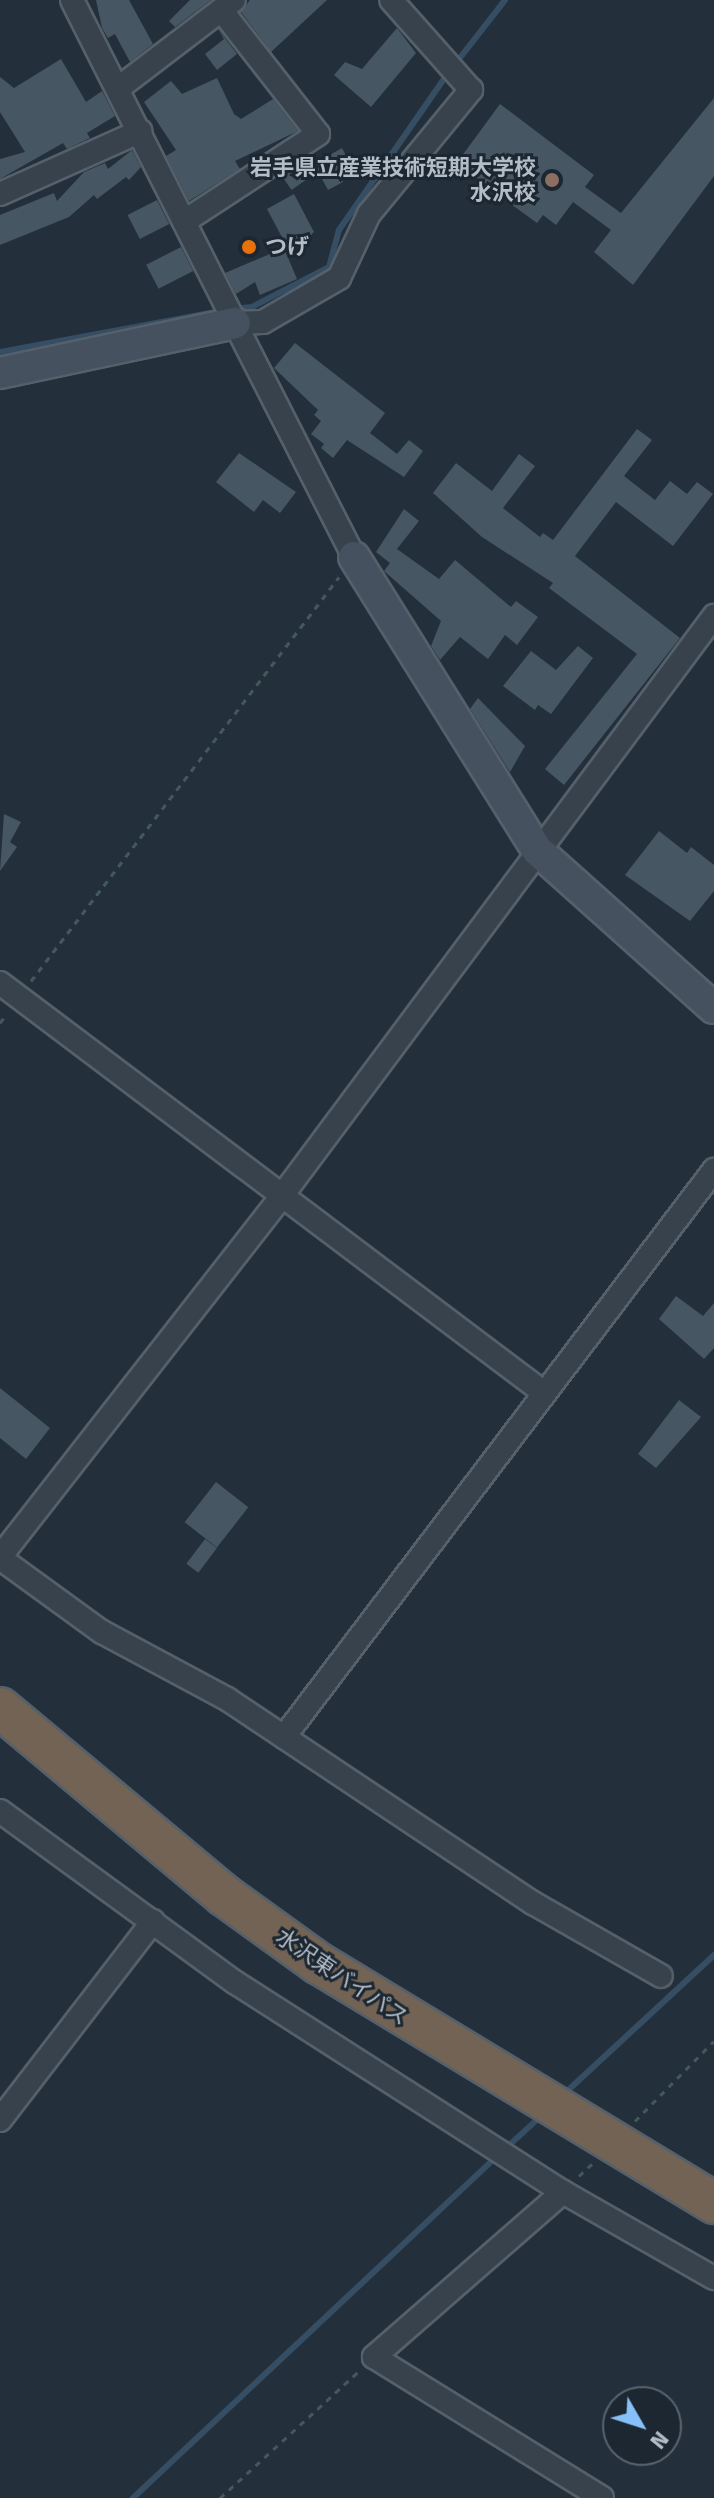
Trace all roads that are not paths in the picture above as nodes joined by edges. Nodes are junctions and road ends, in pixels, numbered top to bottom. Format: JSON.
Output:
{"nodes":[{"id":1,"x":72,"y":0,"type":"edge"},
{"id":2,"x":391,"y":0,"type":"edge"},
{"id":3,"x":228,"y":5,"type":"edge"},
{"id":4,"x":120,"y":87,"type":"junction"},
{"id":5,"x":141,"y":131,"type":"junction"},
{"id":6,"x":0,"y":194,"type":"edge"},
{"id":7,"x":185,"y":221,"type":"junction"},
{"id":8,"x":235,"y":323,"type":"junction"},
{"id":9,"x":0,"y":373,"type":"edge"},
{"id":10,"x":354,"y":557,"type":"joint"},
{"id":11,"x":714,"y":616,"type":"edge"},
{"id":12,"x":537,"y":850,"type":"junction"},
{"id":13,"x":0,"y":983,"type":"edge"},
{"id":14,"x":714,"y":1008,"type":"edge"},
{"id":15,"x":714,"y":1170,"type":"edge"},
{"id":16,"x":281,"y":1197,"type":"junction"},
{"id":17,"x":544,"y":1393,"type":"junction"},
{"id":18,"x":0,"y":1558,"type":"edge"},
{"id":19,"x":0,"y":1708,"type":"edge"},
{"id":20,"x":284,"y":1737,"type":"junction"},
{"id":21,"x":0,"y":1811,"type":"edge"},
{"id":22,"x":153,"y":1921,"type":"junction"},
{"id":23,"x":661,"y":1976,"type":"dead end"},
{"id":24,"x":0,"y":2120,"type":"edge"},
{"id":25,"x":563,"y":2192,"type":"junction"},
{"id":26,"x":714,"y":2203,"type":"edge"},
{"id":27,"x":714,"y":2278,"type":"edge"},
{"id":28,"x":602,"y":2498,"type":"edge"}],
"edges":[{"from":1,"to":4,"type":"street"},
{"from":2,"to":8,"type":"street"},
{"from":3,"to":4,"type":"street"},
{"from":3,"to":7,"type":"street"},
{"from":4,"to":5,"type":"street"},
{"from":5,"to":6,"type":"street"},
{"from":5,"to":7,"type":"street"},
{"from":7,"to":8,"type":"street"},
{"from":8,"to":9,"type":"street"},
{"from":8,"to":10,"type":"street"},
{"from":10,"to":12,"type":"street"},
{"from":11,"to":12,"type":"street"},
{"from":12,"to":14,"type":"street"},
{"from":12,"to":16,"type":"street"},
{"from":13,"to":16,"type":"street"},
{"from":15,"to":17,"type":"street"},
{"from":16,"to":17,"type":"street"},
{"from":16,"to":18,"type":"street"},
{"from":17,"to":20,"type":"street"},
{"from":18,"to":20,"type":"street"},
{"from":19,"to":26,"type":"highway","name":"水沢東バイパス"},
{"from":20,"to":23,"type":"street"},
{"from":21,"to":22,"type":"street"},
{"from":22,"to":24,"type":"street"},
{"from":22,"to":25,"type":"street"},
{"from":25,"to":27,"type":"street"},
{"from":25,"to":28,"type":"street"}]}
